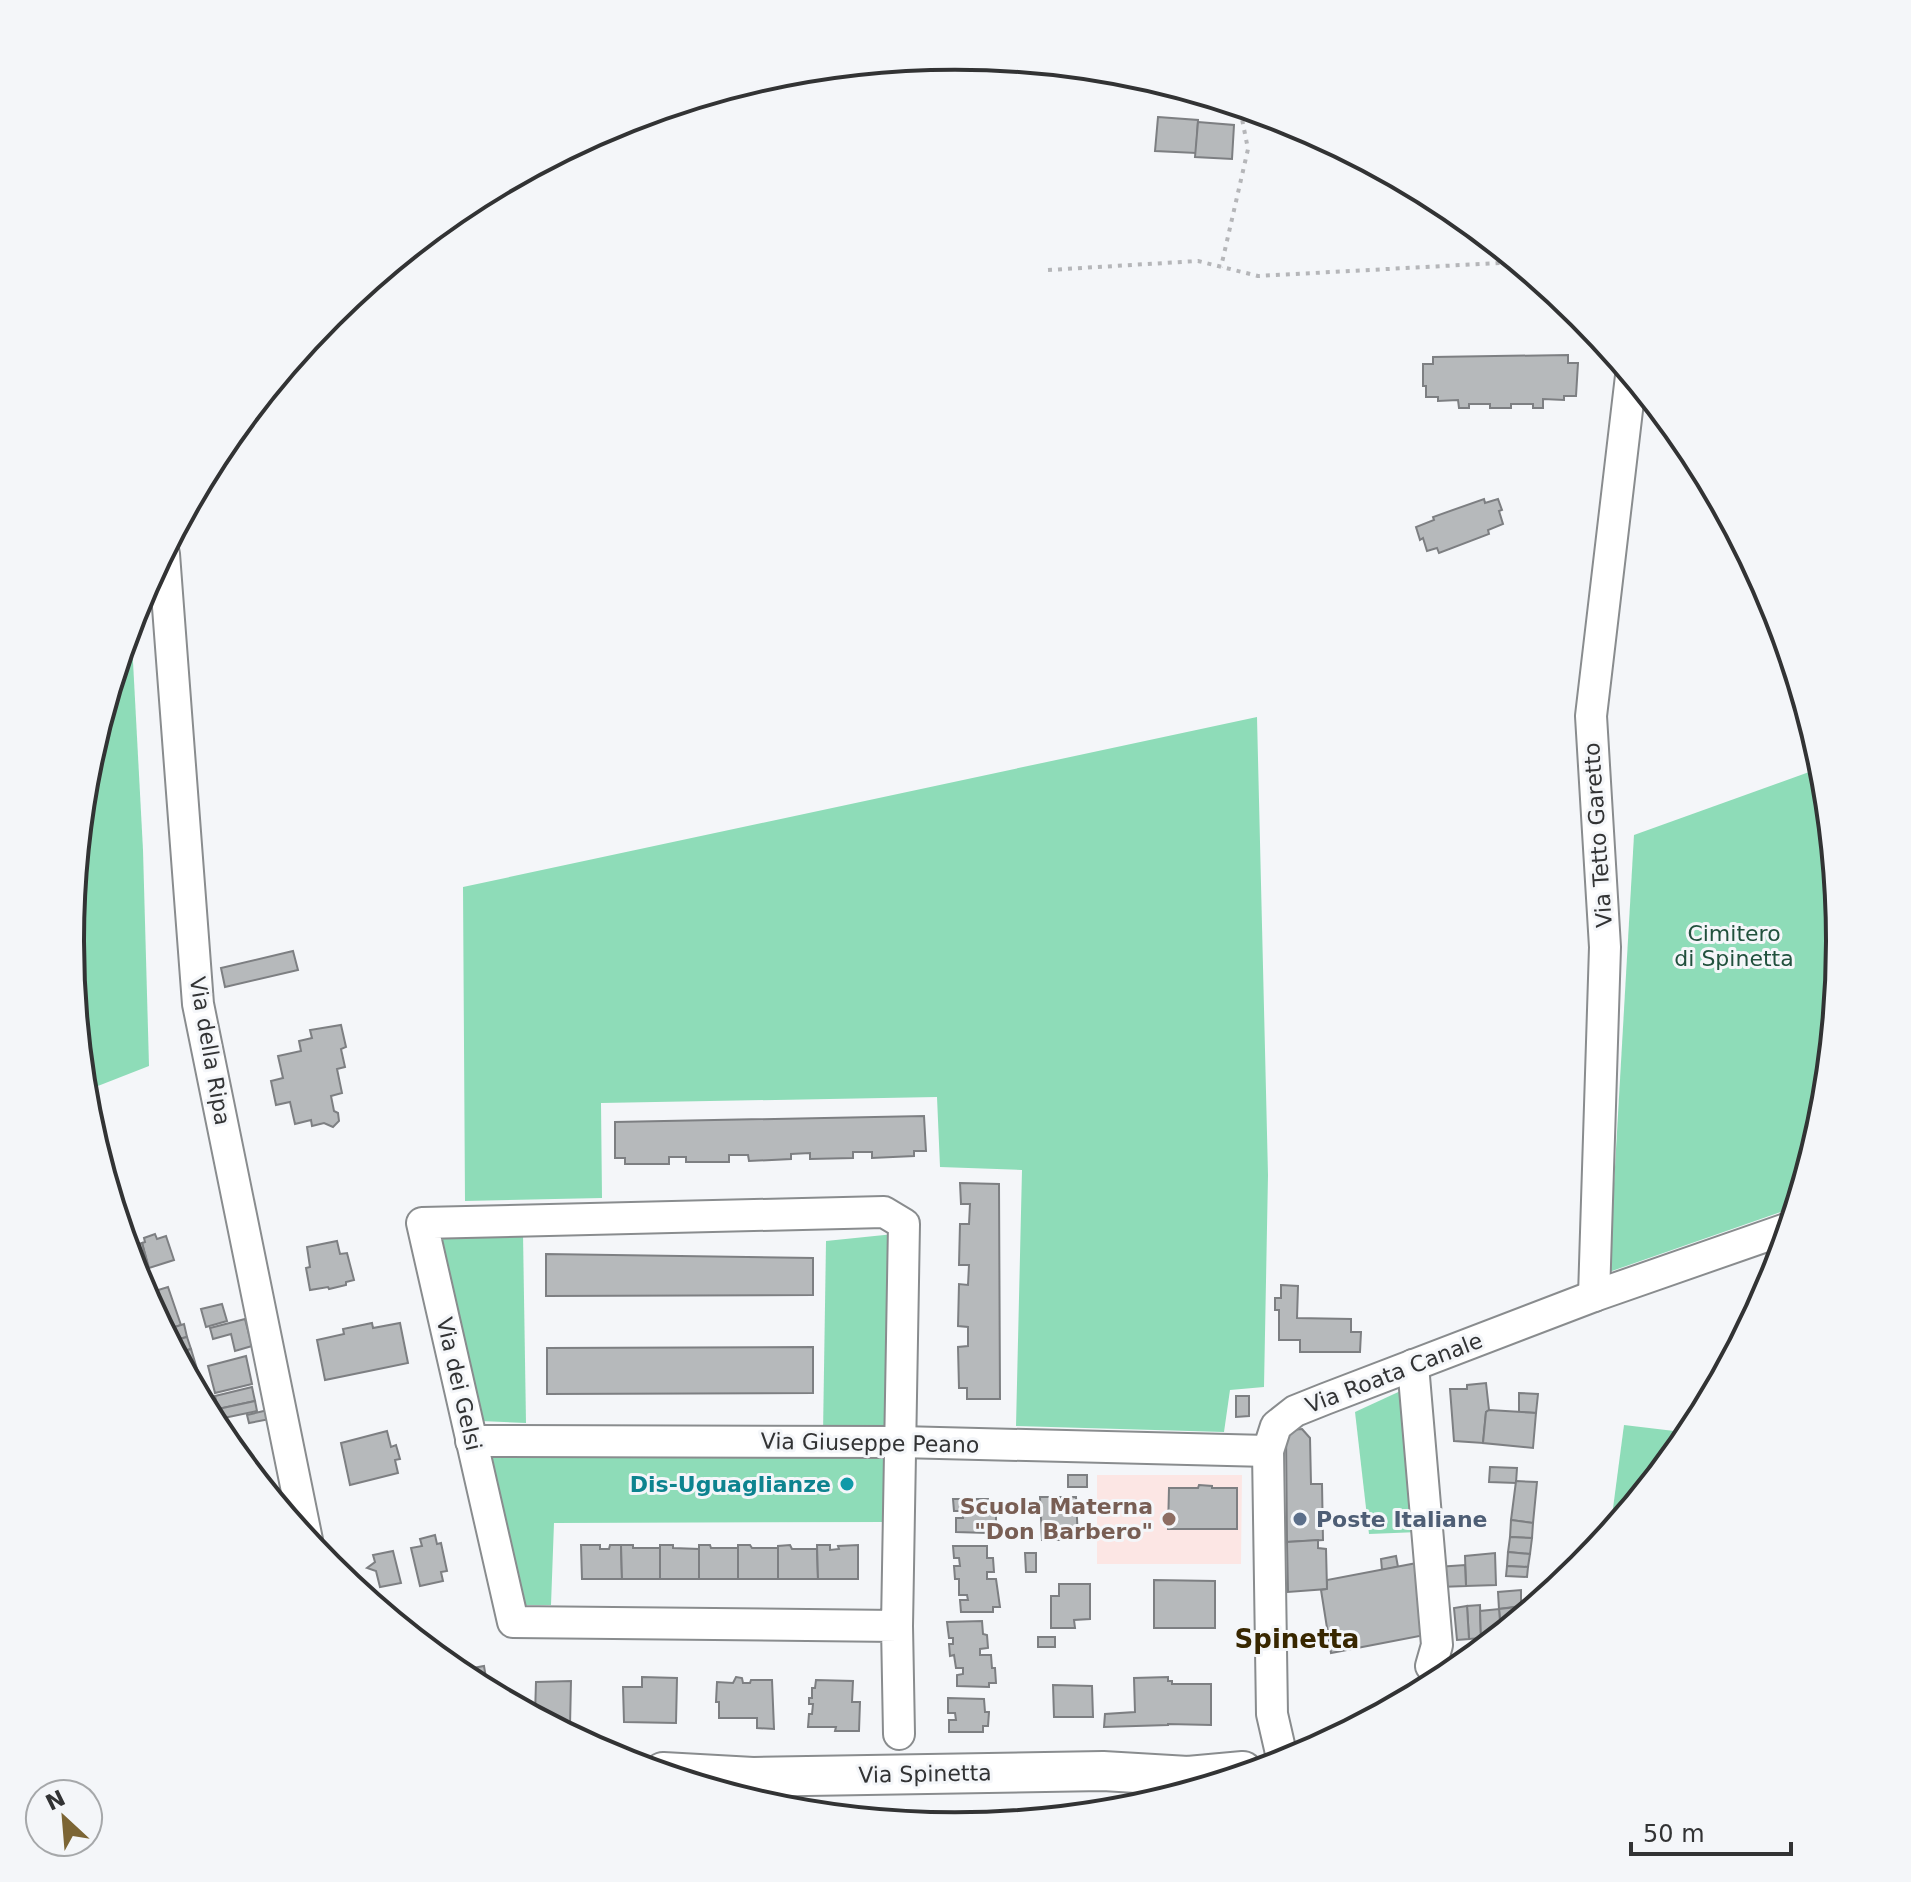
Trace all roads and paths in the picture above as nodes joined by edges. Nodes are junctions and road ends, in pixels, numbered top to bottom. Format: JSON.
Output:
{"nodes":[{"id":1,"x":1241,"y":118,"type":"edge"},
{"id":2,"x":1502,"y":263,"type":"edge"},
{"id":3,"x":1221,"y":267,"type":"junction"},
{"id":4,"x":1048,"y":270,"type":"dead end"},
{"id":5,"x":1629,"y":390,"type":"edge"},
{"id":6,"x":166,"y":575,"type":"edge"},
{"id":7,"x":1776,"y":1233,"type":"edge"},
{"id":8,"x":1594,"y":1296,"type":"junction"},
{"id":9,"x":1413,"y":1365,"type":"junction"},
{"id":10,"x":471,"y":1441,"type":"junction"},
{"id":11,"x":900,"y":1442,"type":"junction"},
{"id":12,"x":1268,"y":1451,"type":"junction"},
{"id":13,"x":302,"y":1516,"type":"edge"},
{"id":14,"x":897,"y":1626,"type":"junction"},
{"id":15,"x":1431,"y":1666,"type":"dead end"},
{"id":16,"x":899,"y":1734,"type":"dead end"},
{"id":17,"x":1261,"y":1756,"type":"edge"},
{"id":18,"x":704,"y":1774,"type":"edge"},
{"id":19,"x":1188,"y":1780,"type":"edge"},
{"id":20,"x":769,"y":1790,"type":"edge"}],
"edges":[{"from":1,"to":3,"type":"path"},
{"from":2,"to":3,"type":"path"},
{"from":3,"to":4,"type":"path"},
{"from":5,"to":8,"type":"street","name":"Via Tetto Garetto"},
{"from":6,"to":13,"type":"street","name":"Via della Ripa"},
{"from":7,"to":8,"type":"street","name":"Via Roata Canale"},
{"from":8,"to":9,"type":"street","name":"Via Roata Canale"},
{"from":9,"to":12,"type":"street","name":"Via Roata Canale"},
{"from":9,"to":15,"type":"street"},
{"from":10,"to":11,"type":"street","name":"Via Giuseppe Peano"},
{"from":10,"to":11,"type":"street","name":"Via dei Gelsi"},
{"from":10,"to":14,"type":"street","name":"Via dei Gelsi"},
{"from":11,"to":12,"type":"street","name":"Via Giuseppe Peano"},
{"from":11,"to":14,"type":"street"},
{"from":12,"to":17,"type":"street"},
{"from":14,"to":16,"type":"street"},
{"from":18,"to":20,"type":"main road","name":"Via Spinetta"},
{"from":19,"to":20,"type":"main road","name":"Via Spinetta"}]}
